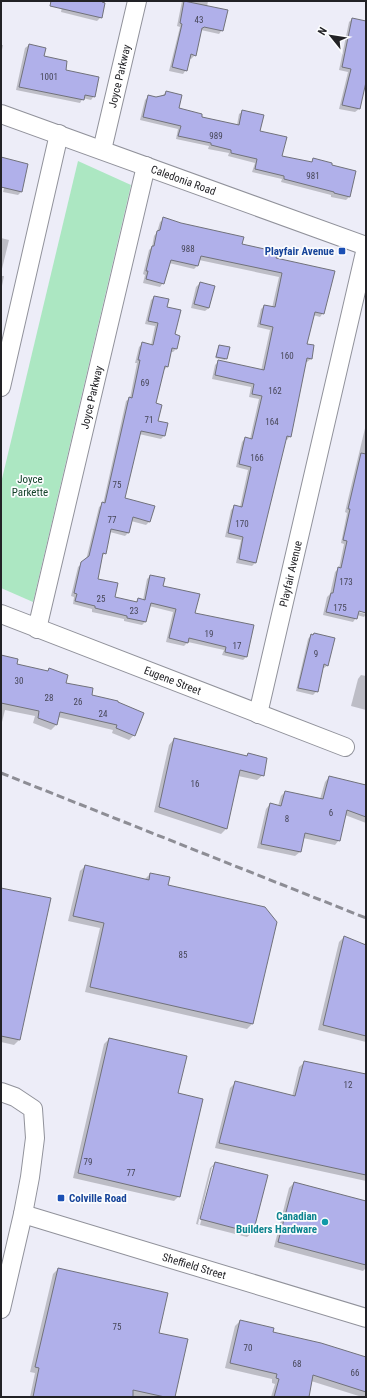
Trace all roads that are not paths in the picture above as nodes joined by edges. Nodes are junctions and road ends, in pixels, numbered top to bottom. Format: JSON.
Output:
{"nodes":[{"id":1,"x":137,"y":1,"type":"edge"},
{"id":2,"x":1,"y":114,"type":"edge"},
{"id":3,"x":59,"y":134,"type":"junction"},
{"id":4,"x":102,"y":150,"type":"junction"},
{"id":5,"x":146,"y":166,"type":"junction"},
{"id":6,"x":366,"y":247,"type":"edge"},
{"id":7,"x":1,"y":387,"type":"edge"},
{"id":8,"x":1,"y":614,"type":"edge"},
{"id":9,"x":37,"y":628,"type":"junction"},
{"id":10,"x":258,"y":714,"type":"junction"},
{"id":11,"x":344,"y":747,"type":"dead end"},
{"id":12,"x":1,"y":1092,"type":"edge"},
{"id":13,"x":23,"y":1214,"type":"junction"},
{"id":14,"x":1,"y":1308,"type":"edge"},
{"id":15,"x":366,"y":1318,"type":"edge"}],
"edges":[{"from":1,"to":4,"type":"street","name":"Joyce Parkway"},
{"from":2,"to":3,"type":"street","name":"Caledonia Road"},
{"from":3,"to":4,"type":"street","name":"Caledonia Road"},
{"from":3,"to":7,"type":"street"},
{"from":4,"to":5,"type":"street","name":"Caledonia Road"},
{"from":5,"to":6,"type":"street","name":"Caledonia Road"},
{"from":5,"to":9,"type":"street","name":"Joyce Parkway"},
{"from":6,"to":10,"type":"street","name":"Playfair Avenue"},
{"from":8,"to":9,"type":"street","name":"Eugene Street"},
{"from":9,"to":10,"type":"street","name":"Eugene Street"},
{"from":10,"to":11,"type":"street","name":"Eugene Street"},
{"from":12,"to":13,"type":"street"},
{"from":13,"to":14,"type":"street"},
{"from":13,"to":15,"type":"street","name":"Sheffield Street"}]}
